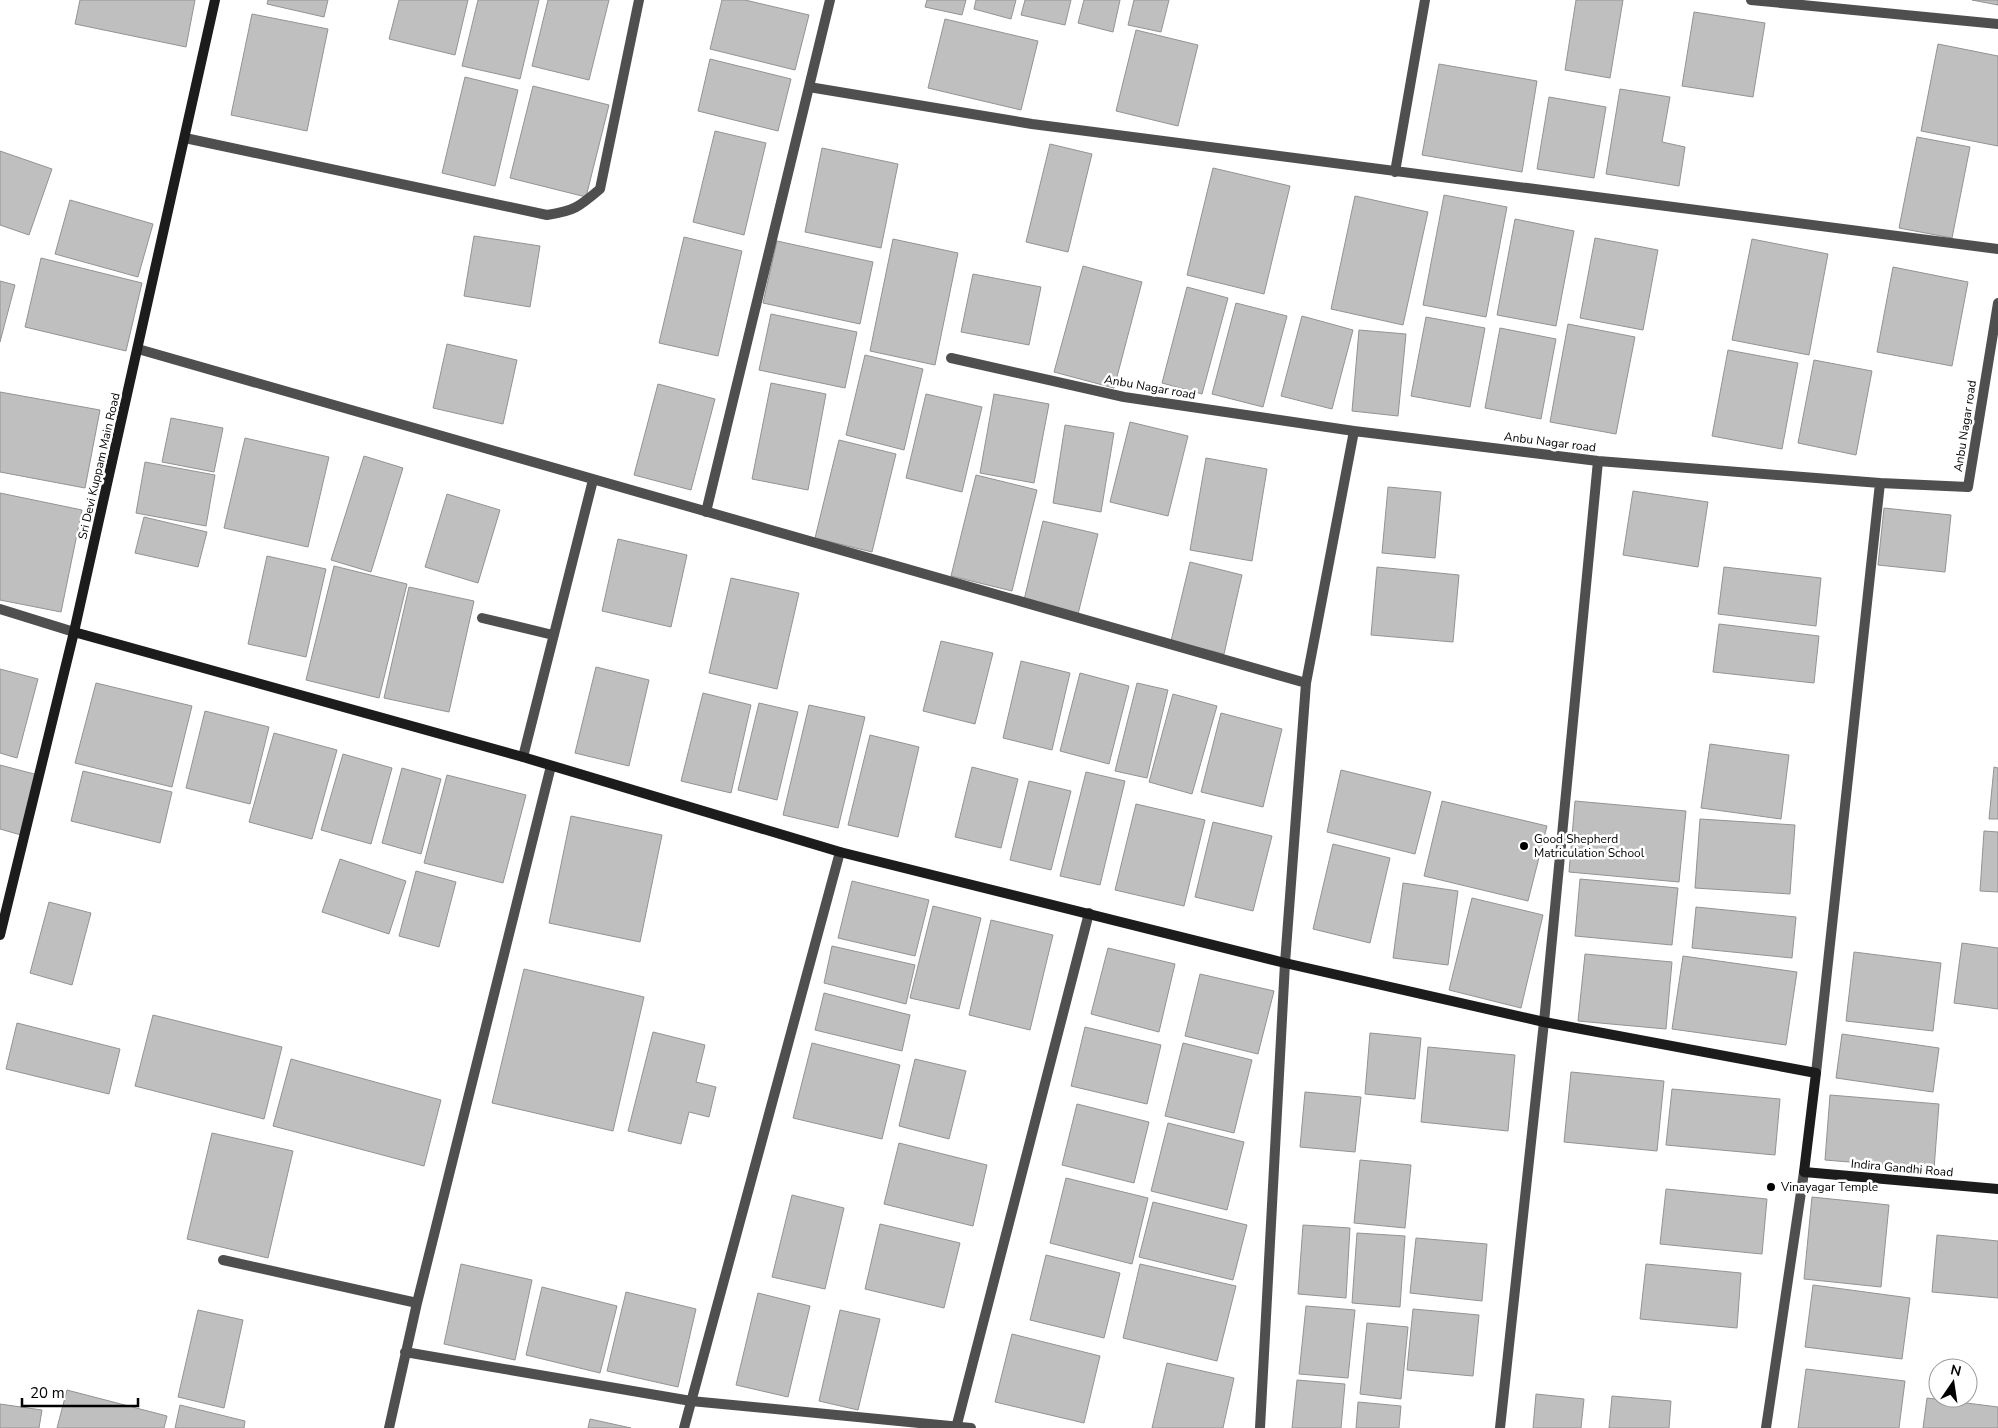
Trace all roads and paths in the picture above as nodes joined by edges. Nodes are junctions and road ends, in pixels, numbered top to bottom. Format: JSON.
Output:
{"nodes":[{"id":1,"x":215,"y":0,"type":"edge"},
{"id":2,"x":639,"y":0,"type":"edge"},
{"id":3,"x":830,"y":0,"type":"edge"},
{"id":4,"x":1426,"y":0,"type":"edge"},
{"id":5,"x":1751,"y":0,"type":"edge"},
{"id":6,"x":1998,"y":24,"type":"edge"},
{"id":7,"x":809,"y":87,"type":"junction"},
{"id":8,"x":185,"y":138,"type":"junction"},
{"id":9,"x":1395,"y":172,"type":"junction"},
{"id":10,"x":1998,"y":249,"type":"edge"},
{"id":11,"x":1998,"y":303,"type":"edge"},
{"id":12,"x":138,"y":350,"type":"junction"},
{"id":13,"x":951,"y":358,"type":"dead end"},
{"id":14,"x":1354,"y":431,"type":"junction"},
{"id":15,"x":1598,"y":461,"type":"junction"},
{"id":16,"x":592,"y":480,"type":"junction"},
{"id":17,"x":1880,"y":484,"type":"junction"},
{"id":18,"x":706,"y":512,"type":"junction"},
{"id":19,"x":0,"y":609,"type":"edge"},
{"id":20,"x":482,"y":618,"type":"dead end"},
{"id":21,"x":74,"y":632,"type":"junction"},
{"id":22,"x":553,"y":636,"type":"junction"},
{"id":23,"x":1306,"y":684,"type":"junction"},
{"id":24,"x":523,"y":757,"type":"junction"},
{"id":25,"x":551,"y":766,"type":"junction"},
{"id":26,"x":840,"y":852,"type":"junction"},
{"id":27,"x":1089,"y":913,"type":"junction"},
{"id":28,"x":0,"y":935,"type":"edge"},
{"id":29,"x":1285,"y":963,"type":"junction"},
{"id":30,"x":1544,"y":1022,"type":"junction"},
{"id":31,"x":1816,"y":1073,"type":"junction"},
{"id":32,"x":1804,"y":1172,"type":"junction"},
{"id":33,"x":1998,"y":1189,"type":"edge"},
{"id":34,"x":223,"y":1260,"type":"dead end"},
{"id":35,"x":418,"y":1303,"type":"junction"},
{"id":36,"x":405,"y":1352,"type":"junction"},
{"id":37,"x":691,"y":1402,"type":"junction"},
{"id":38,"x":956,"y":1427,"type":"edge"},
{"id":39,"x":389,"y":1428,"type":"edge"},
{"id":40,"x":684,"y":1428,"type":"edge"},
{"id":41,"x":971,"y":1428,"type":"edge"},
{"id":42,"x":1260,"y":1428,"type":"edge"},
{"id":43,"x":1500,"y":1428,"type":"edge"},
{"id":44,"x":1766,"y":1428,"type":"edge"}],
"edges":[{"from":1,"to":8,"type":"street","name":"Sri Devi Kuppam Main Road"},
{"from":2,"to":8,"type":"street"},
{"from":3,"to":7,"type":"street"},
{"from":4,"to":9,"type":"street"},
{"from":5,"to":6,"type":"street"},
{"from":7,"to":9,"type":"street"},
{"from":7,"to":18,"type":"street"},
{"from":8,"to":12,"type":"street","name":"Sri Devi Kuppam Main Road"},
{"from":9,"to":10,"type":"street"},
{"from":11,"to":17,"type":"street","name":"Anbu Nagar road"},
{"from":12,"to":16,"type":"street"},
{"from":12,"to":21,"type":"street","name":"Sri Devi Kuppam Main Road"},
{"from":13,"to":14,"type":"street","name":"Anbu Nagar road"},
{"from":14,"to":15,"type":"street","name":"Anbu Nagar road"},
{"from":14,"to":23,"type":"street"},
{"from":15,"to":17,"type":"street","name":"Anbu Nagar road"},
{"from":15,"to":30,"type":"street"},
{"from":16,"to":18,"type":"street"},
{"from":16,"to":22,"type":"street"},
{"from":17,"to":31,"type":"street"},
{"from":18,"to":23,"type":"street"},
{"from":19,"to":21,"type":"street"},
{"from":20,"to":22,"type":"street"},
{"from":21,"to":24,"type":"street"},
{"from":21,"to":28,"type":"street","name":"Sri Devi Kuppam Main Road"},
{"from":22,"to":24,"type":"street"},
{"from":23,"to":29,"type":"street"},
{"from":24,"to":25,"type":"street"},
{"from":25,"to":26,"type":"street"},
{"from":25,"to":35,"type":"street"},
{"from":26,"to":27,"type":"street"},
{"from":26,"to":37,"type":"street"},
{"from":27,"to":29,"type":"street"},
{"from":27,"to":38,"type":"street"},
{"from":29,"to":30,"type":"street"},
{"from":29,"to":42,"type":"street"},
{"from":30,"to":31,"type":"street"},
{"from":30,"to":43,"type":"street"},
{"from":31,"to":32,"type":"street"},
{"from":32,"to":33,"type":"street","name":"Indira Gandhi Road"},
{"from":32,"to":44,"type":"street"},
{"from":34,"to":35,"type":"street"},
{"from":35,"to":36,"type":"street"},
{"from":36,"to":37,"type":"street"},
{"from":36,"to":39,"type":"street"},
{"from":37,"to":38,"type":"street"},
{"from":37,"to":40,"type":"street"},
{"from":38,"to":41,"type":"street"}]}
